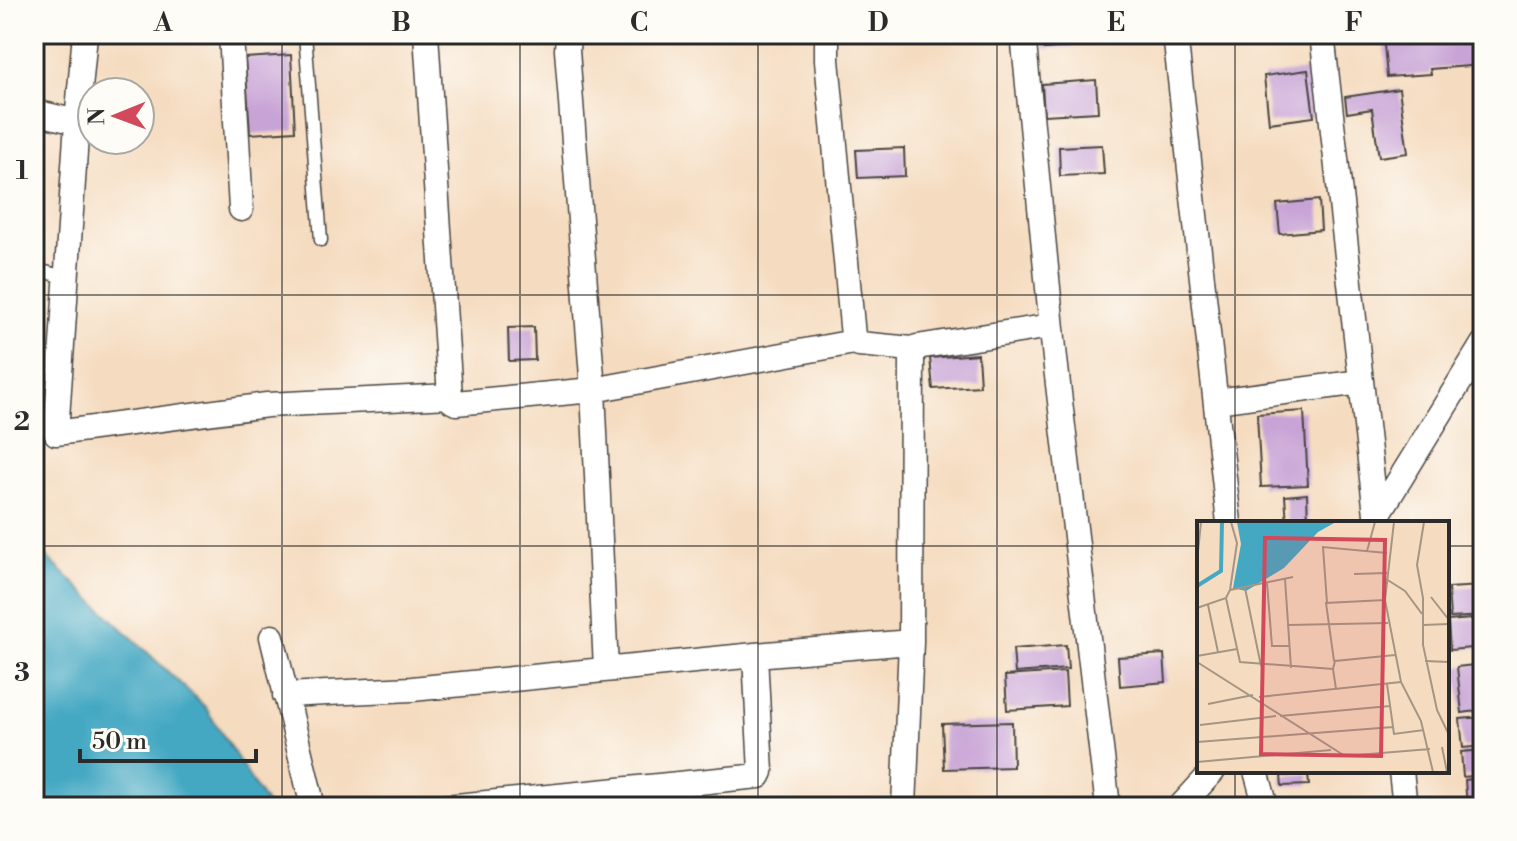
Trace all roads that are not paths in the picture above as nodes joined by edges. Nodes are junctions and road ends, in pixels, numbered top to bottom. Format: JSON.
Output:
{"nodes":[{"id":1,"x":85,"y":34,"type":"edge"},
{"id":2,"x":231,"y":34,"type":"edge"},
{"id":3,"x":305,"y":34,"type":"edge"},
{"id":4,"x":426,"y":34,"type":"edge"},
{"id":5,"x":568,"y":34,"type":"edge"},
{"id":6,"x":827,"y":34,"type":"edge"},
{"id":7,"x":1023,"y":34,"type":"edge"},
{"id":8,"x":1175,"y":34,"type":"edge"},
{"id":9,"x":1322,"y":34,"type":"edge"},
{"id":10,"x":81,"y":76,"type":"edge"},
{"id":11,"x":34,"y":112,"type":"edge"},
{"id":12,"x":76,"y":122,"type":"edge"},
{"id":13,"x":76,"y":135,"type":"edge"},
{"id":14,"x":241,"y":209,"type":"dead end"},
{"id":15,"x":321,"y":240,"type":"dead end"},
{"id":16,"x":34,"y":269,"type":"edge"},
{"id":17,"x":65,"y":277,"type":"junction"},
{"id":18,"x":1051,"y":326,"type":"junction"},
{"id":19,"x":854,"y":342,"type":"junction"},
{"id":20,"x":912,"y":349,"type":"junction"},
{"id":21,"x":1482,"y":356,"type":"edge"},
{"id":22,"x":1361,"y":382,"type":"junction"},
{"id":23,"x":593,"y":390,"type":"junction"},
{"id":24,"x":450,"y":396,"type":"junction"},
{"id":25,"x":1216,"y":401,"type":"junction"},
{"id":26,"x":1229,"y":521,"type":"edge"},
{"id":27,"x":1375,"y":521,"type":"edge"},
{"id":28,"x":272,"y":637,"type":"dead end"},
{"id":29,"x":911,"y":642,"type":"junction"},
{"id":30,"x":755,"y":655,"type":"junction"},
{"id":31,"x":606,"y":669,"type":"junction"},
{"id":32,"x":285,"y":695,"type":"junction"},
{"id":33,"x":1211,"y":773,"type":"edge"},
{"id":34,"x":1257,"y":773,"type":"edge"},
{"id":35,"x":1401,"y":773,"type":"edge"},
{"id":36,"x":313,"y":807,"type":"edge"},
{"id":37,"x":446,"y":807,"type":"edge"},
{"id":38,"x":904,"y":807,"type":"edge"},
{"id":39,"x":1108,"y":807,"type":"edge"},
{"id":40,"x":1180,"y":807,"type":"edge"},
{"id":41,"x":1266,"y":807,"type":"edge"},
{"id":42,"x":1405,"y":807,"type":"edge"}],
"edges":[{"from":1,"to":10,"type":"street"},
{"from":2,"to":14,"type":"street"},
{"from":3,"to":15,"type":"lane"},
{"from":4,"to":24,"type":"street"},
{"from":5,"to":23,"type":"street"},
{"from":6,"to":19,"type":"street"},
{"from":7,"to":18,"type":"street"},
{"from":8,"to":25,"type":"street"},
{"from":9,"to":22,"type":"street"},
{"from":11,"to":12,"type":"street"},
{"from":13,"to":17,"type":"street"},
{"from":16,"to":17,"type":"lane"},
{"from":17,"to":24,"type":"street"},
{"from":18,"to":20,"type":"street"},
{"from":18,"to":39,"type":"street"},
{"from":19,"to":20,"type":"street"},
{"from":19,"to":23,"type":"street"},
{"from":20,"to":29,"type":"street"},
{"from":21,"to":27,"type":"street"},
{"from":22,"to":25,"type":"street"},
{"from":22,"to":27,"type":"street"},
{"from":23,"to":24,"type":"street"},
{"from":23,"to":31,"type":"street"},
{"from":25,"to":26,"type":"street"},
{"from":28,"to":32,"type":"street"},
{"from":29,"to":30,"type":"street"},
{"from":29,"to":38,"type":"street"},
{"from":30,"to":31,"type":"street"},
{"from":30,"to":37,"type":"street"},
{"from":31,"to":32,"type":"street"},
{"from":32,"to":36,"type":"street"},
{"from":33,"to":40,"type":"street"},
{"from":34,"to":41,"type":"street"},
{"from":35,"to":42,"type":"street"}]}
